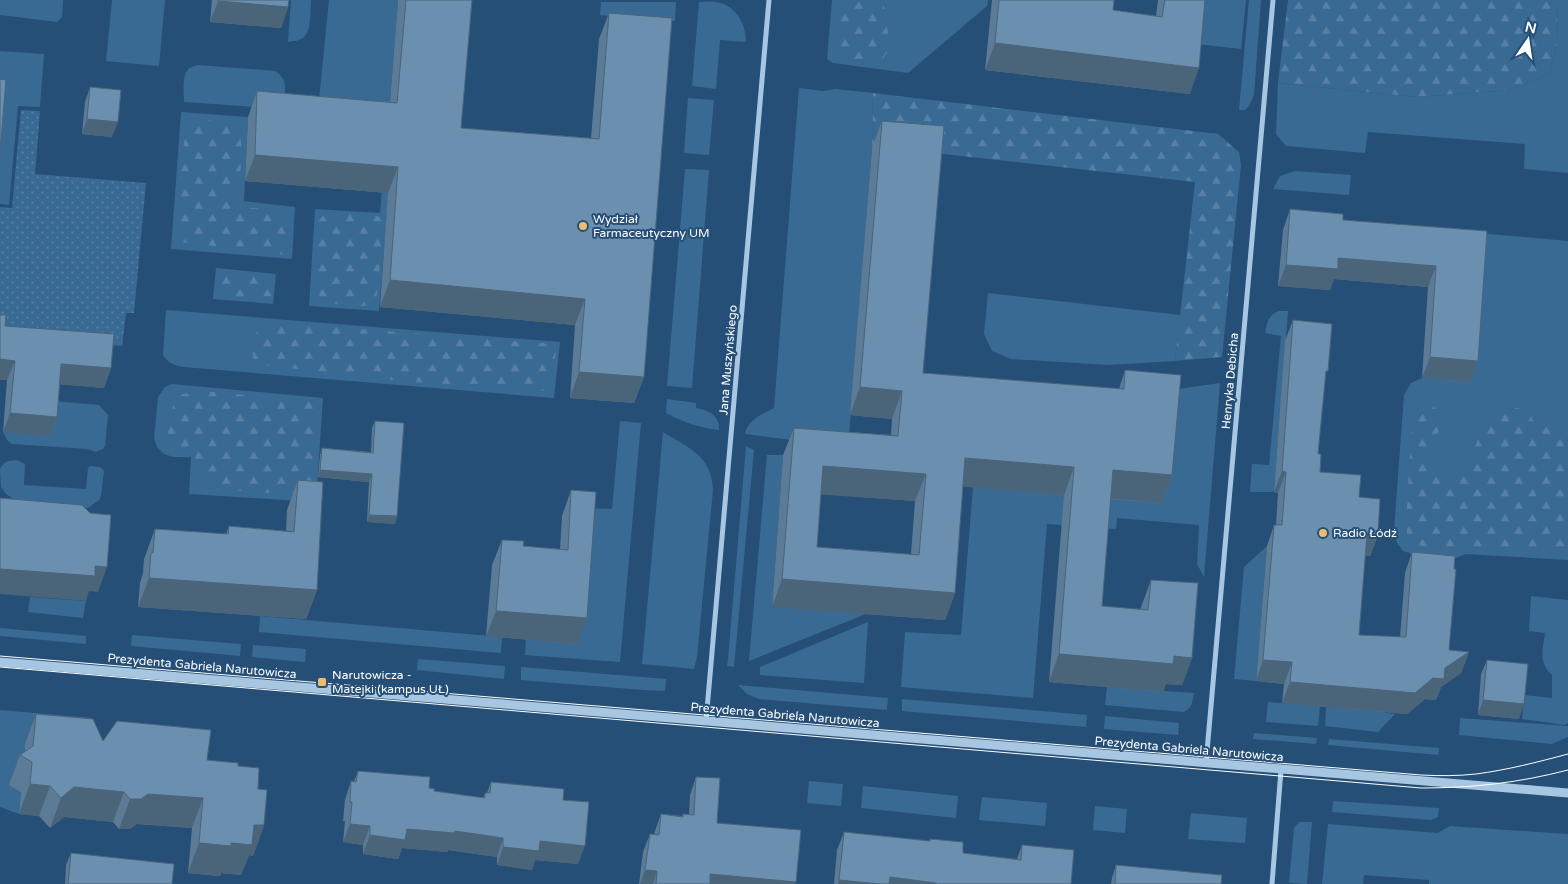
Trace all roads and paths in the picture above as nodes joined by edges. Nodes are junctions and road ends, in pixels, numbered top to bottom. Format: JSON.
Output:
{"nodes":[{"id":1,"x":769,"y":0,"type":"edge"},
{"id":2,"x":1273,"y":0,"type":"edge"},
{"id":3,"x":0,"y":662,"type":"edge"},
{"id":4,"x":706,"y":721,"type":"junction"},
{"id":5,"x":1206,"y":763,"type":"junction"},
{"id":6,"x":1281,"y":770,"type":"junction"},
{"id":7,"x":1568,"y":793,"type":"edge"},
{"id":8,"x":1272,"y":884,"type":"edge"}],
"edges":[{"from":1,"to":4,"type":"street","name":"Jana Muszyńskiego"},
{"from":2,"to":5,"type":"street","name":"Henryka Debicha"},
{"from":3,"to":4,"type":"street","name":"Prezydenta Gabriela Narutowicza"},
{"from":4,"to":5,"type":"street","name":"Prezydenta Gabriela Narutowicza"},
{"from":5,"to":6,"type":"street","name":"Prezydenta Gabriela Narutowicza"},
{"from":6,"to":7,"type":"street","name":"Prezydenta Gabriela Narutowicza"},
{"from":6,"to":8,"type":"street"}]}
